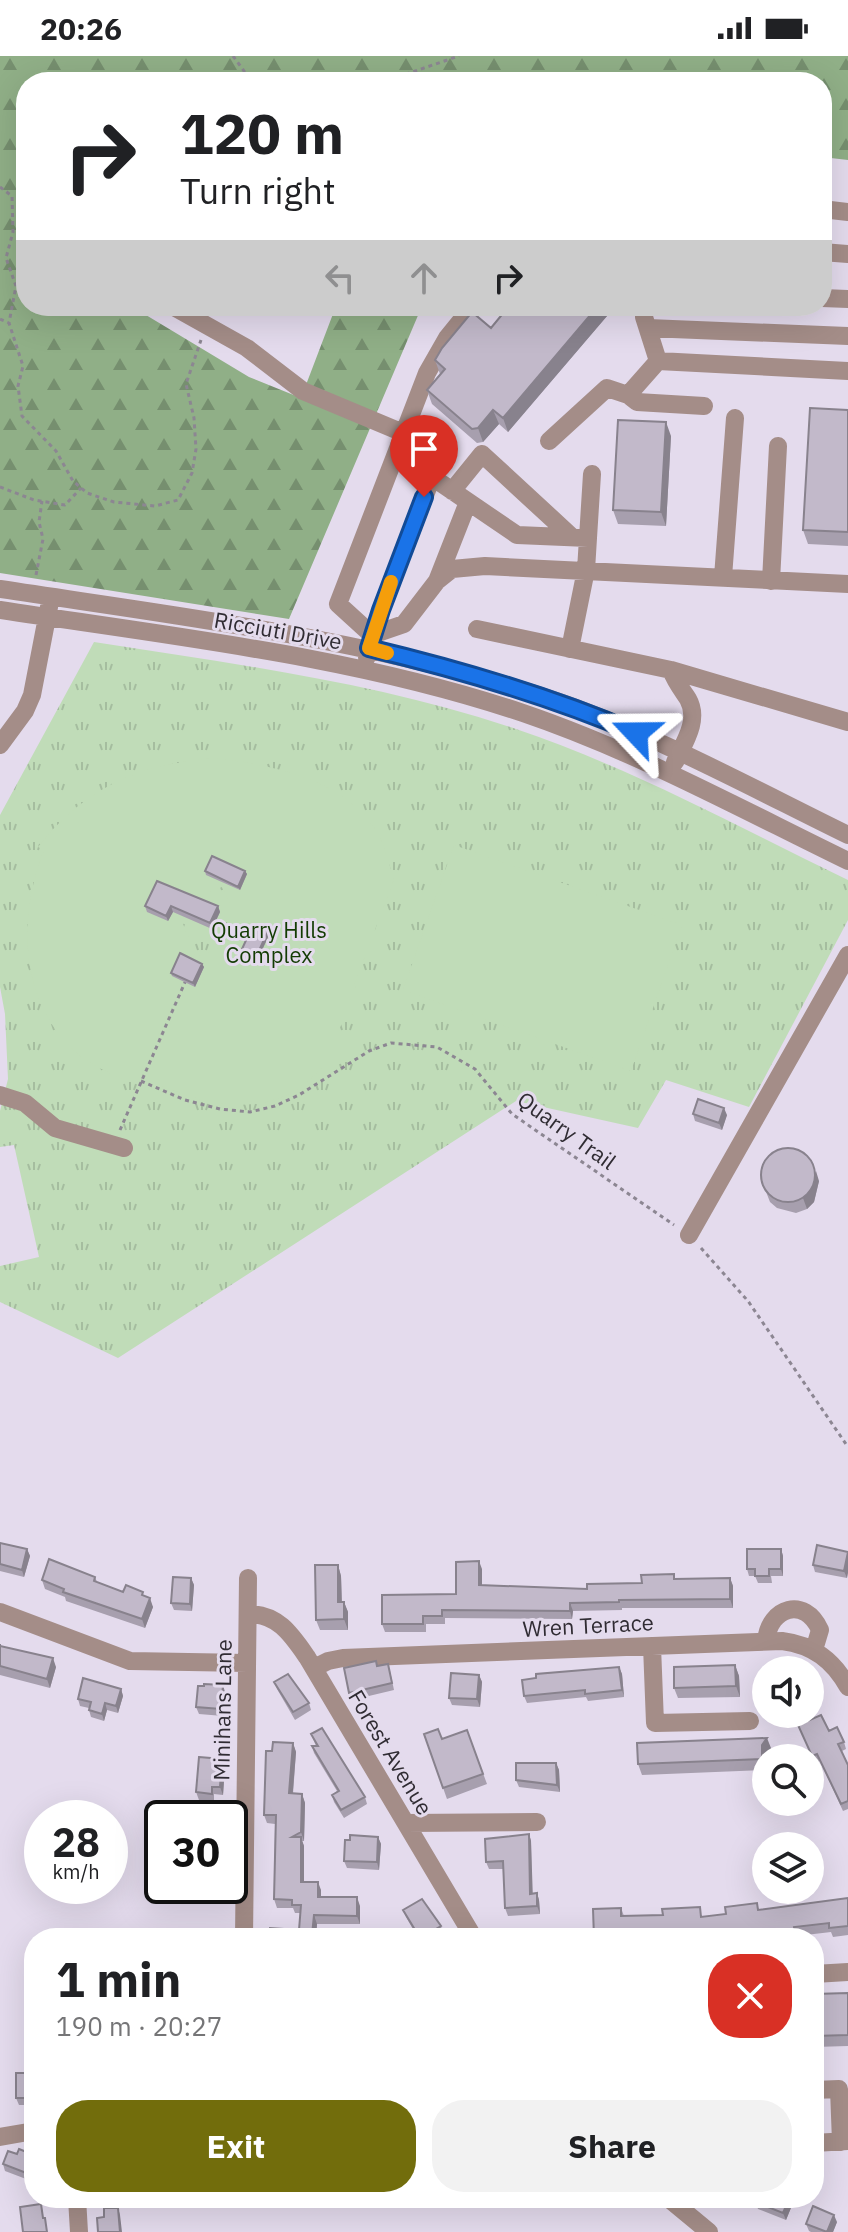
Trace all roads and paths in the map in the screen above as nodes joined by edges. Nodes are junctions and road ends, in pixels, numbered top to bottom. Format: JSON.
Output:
{"nodes":[{"id":1,"x":459,"y":56,"type":"edge"},
{"id":2,"x":412,"y":72,"type":"edge"},
{"id":3,"x":0,"y":187,"type":"edge"},
{"id":4,"x":190,"y":316,"type":"edge"},
{"id":5,"x":465,"y":316,"type":"edge"},
{"id":6,"x":644,"y":316,"type":"edge"},
{"id":7,"x":0,"y":319,"type":"edge"},
{"id":8,"x":9,"y":323,"type":"junction"},
{"id":9,"x":208,"y":326,"type":"junction"},
{"id":10,"x":648,"y":328,"type":"junction"},
{"id":11,"x":848,"y":336,"type":"edge"},
{"id":12,"x":658,"y":361,"type":"junction"},
{"id":13,"x":848,"y":371,"type":"edge"},
{"id":14,"x":628,"y":395,"type":"junction"},
{"id":15,"x":704,"y":406,"type":"dead end"},
{"id":16,"x":735,"y":418,"type":"dead end"},
{"id":17,"x":404,"y":434,"type":"junction"},
{"id":18,"x":549,"y":441,"type":"dead end"},
{"id":19,"x":778,"y":446,"type":"dead end"},
{"id":20,"x":592,"y":474,"type":"dead end"},
{"id":21,"x":432,"y":477,"type":"junction"},
{"id":22,"x":0,"y":487,"type":"edge"},
{"id":23,"x":81,"y":488,"type":"junction"},
{"id":24,"x":460,"y":496,"type":"junction"},
{"id":25,"x":42,"y":501,"type":"junction"},
{"id":26,"x":580,"y":538,"type":"junction"},
{"id":27,"x":586,"y":570,"type":"junction"},
{"id":28,"x":36,"y":575,"type":"dead end"},
{"id":29,"x":723,"y":577,"type":"junction"},
{"id":30,"x":437,"y":581,"type":"junction"},
{"id":31,"x":771,"y":581,"type":"junction"},
{"id":32,"x":848,"y":584,"type":"edge"},
{"id":33,"x":0,"y":589,"type":"edge"},
{"id":34,"x":50,"y":597,"type":"junction"},
{"id":35,"x":0,"y":610,"type":"edge"},
{"id":36,"x":48,"y":618,"type":"junction"},
{"id":37,"x":477,"y":629,"type":"dead end"},
{"id":38,"x":371,"y":642,"type":"junction"},
{"id":39,"x":570,"y":649,"type":"junction"},
{"id":40,"x":364,"y":670,"type":"junction"},
{"id":41,"x":671,"y":670,"type":"junction"},
{"id":42,"x":848,"y":722,"type":"edge"},
{"id":43,"x":0,"y":745,"type":"edge"},
{"id":44,"x":680,"y":753,"type":"junction"},
{"id":45,"x":670,"y":774,"type":"junction"},
{"id":46,"x":848,"y":835,"type":"edge"},
{"id":47,"x":848,"y":861,"type":"edge"},
{"id":48,"x":848,"y":955,"type":"edge"},
{"id":49,"x":190,"y":970,"type":"edge"},
{"id":50,"x":141,"y":1081,"type":"junction"},
{"id":51,"x":0,"y":1095,"type":"edge"},
{"id":52,"x":120,"y":1146,"type":"joint"},
{"id":53,"x":689,"y":1235,"type":"junction"},
{"id":54,"x":848,"y":1447,"type":"edge"},
{"id":55,"x":248,"y":1578,"type":"dead end"},
{"id":56,"x":0,"y":1612,"type":"edge"},
{"id":57,"x":248,"y":1614,"type":"junction"},
{"id":58,"x":766,"y":1641,"type":"junction"},
{"id":59,"x":652,"y":1646,"type":"junction"},
{"id":60,"x":814,"y":1650,"type":"junction"},
{"id":61,"x":247,"y":1663,"type":"junction"},
{"id":62,"x":314,"y":1668,"type":"junction"},
{"id":63,"x":848,"y":1687,"type":"edge"},
{"id":64,"x":750,"y":1721,"type":"dead end"},
{"id":65,"x":537,"y":1822,"type":"dead end"},
{"id":66,"x":406,"y":1823,"type":"junction"},
{"id":67,"x":244,"y":1928,"type":"edge"},
{"id":68,"x":468,"y":1928,"type":"edge"},
{"id":69,"x":848,"y":1972,"type":"edge"},
{"id":70,"x":824,"y":1973,"type":"edge"},
{"id":71,"x":844,"y":2088,"type":"edge"},
{"id":72,"x":824,"y":2089,"type":"edge"},
{"id":73,"x":24,"y":2133,"type":"edge"},
{"id":74,"x":0,"y":2137,"type":"edge"},
{"id":75,"x":845,"y":2142,"type":"edge"},
{"id":76,"x":824,"y":2143,"type":"edge"},
{"id":77,"x":78,"y":2208,"type":"edge"},
{"id":78,"x":680,"y":2208,"type":"edge"},
{"id":79,"x":79,"y":2232,"type":"edge"},
{"id":80,"x":709,"y":2232,"type":"edge"}],
"edges":[{"from":1,"to":2,"type":"path"},
{"from":3,"to":8,"type":"path"},
{"from":4,"to":9,"type":"street"},
{"from":5,"to":17,"type":"street"},
{"from":6,"to":10,"type":"street"},
{"from":7,"to":8,"type":"path"},
{"from":8,"to":23,"type":"path"},
{"from":9,"to":17,"type":"street"},
{"from":9,"to":23,"type":"path"},
{"from":10,"to":11,"type":"street"},
{"from":10,"to":12,"type":"street"},
{"from":12,"to":13,"type":"street"},
{"from":12,"to":14,"type":"street"},
{"from":14,"to":15,"type":"street"},
{"from":14,"to":18,"type":"street"},
{"from":16,"to":29,"type":"street"},
{"from":17,"to":21,"type":"street"},
{"from":17,"to":38,"type":"street"},
{"from":19,"to":31,"type":"street"},
{"from":20,"to":26,"type":"street"},
{"from":21,"to":24,"type":"street"},
{"from":21,"to":38,"type":"street"},
{"from":22,"to":25,"type":"path"},
{"from":23,"to":25,"type":"path"},
{"from":24,"to":26,"type":"street"},
{"from":24,"to":26,"type":"street"},
{"from":24,"to":30,"type":"street"},
{"from":25,"to":28,"type":"path"},
{"from":26,"to":27,"type":"street"},
{"from":27,"to":29,"type":"street"},
{"from":27,"to":30,"type":"street"},
{"from":27,"to":39,"type":"street"},
{"from":29,"to":31,"type":"street"},
{"from":30,"to":38,"type":"street"},
{"from":31,"to":32,"type":"street"},
{"from":33,"to":34,"type":"street","name":"Ricciuti Drive"},
{"from":34,"to":36,"type":"street"},
{"from":34,"to":38,"type":"street","name":"Ricciuti Drive"},
{"from":35,"to":36,"type":"street","name":"Ricciuti Drive"},
{"from":36,"to":40,"type":"street","name":"Ricciuti Drive"},
{"from":36,"to":43,"type":"street"},
{"from":37,"to":39,"type":"street"},
{"from":38,"to":40,"type":"street"},
{"from":38,"to":44,"type":"street","name":"Ricciuti Drive"},
{"from":39,"to":41,"type":"street"},
{"from":40,"to":45,"type":"street","name":"Ricciuti Drive"},
{"from":41,"to":42,"type":"street"},
{"from":41,"to":44,"type":"street"},
{"from":44,"to":45,"type":"street"},
{"from":44,"to":46,"type":"street","name":"Ricciuti Drive"},
{"from":45,"to":47,"type":"street","name":"Ricciuti Drive"},
{"from":48,"to":53,"type":"street"},
{"from":49,"to":50,"type":"path"},
{"from":50,"to":52,"type":"path"},
{"from":50,"to":53,"type":"path","name":"Quarry Trail"},
{"from":51,"to":52,"type":"street"},
{"from":53,"to":54,"type":"path","name":"Quarry Trail"},
{"from":55,"to":57,"type":"street","name":"Minihans Lane"},
{"from":56,"to":61,"type":"street"},
{"from":57,"to":61,"type":"street","name":"Minihans Lane"},
{"from":57,"to":62,"type":"street","name":"Forest Avenue"},
{"from":58,"to":59,"type":"street","name":"Wren Terrace"},
{"from":58,"to":60,"type":"street","name":"Wren Terrace"},
{"from":58,"to":60,"type":"street"},
{"from":59,"to":62,"type":"street","name":"Wren Terrace"},
{"from":59,"to":64,"type":"street"},
{"from":60,"to":63,"type":"street"},
{"from":61,"to":67,"type":"street","name":"Minihans Lane"},
{"from":62,"to":66,"type":"street","name":"Forest Avenue"},
{"from":65,"to":66,"type":"street"},
{"from":66,"to":68,"type":"street","name":"Forest Avenue"},
{"from":69,"to":70,"type":"street"},
{"from":71,"to":72,"type":"street"},
{"from":71,"to":75,"type":"street"},
{"from":73,"to":74,"type":"street"},
{"from":75,"to":76,"type":"street"},
{"from":77,"to":79,"type":"street"},
{"from":78,"to":80,"type":"street"}]}
